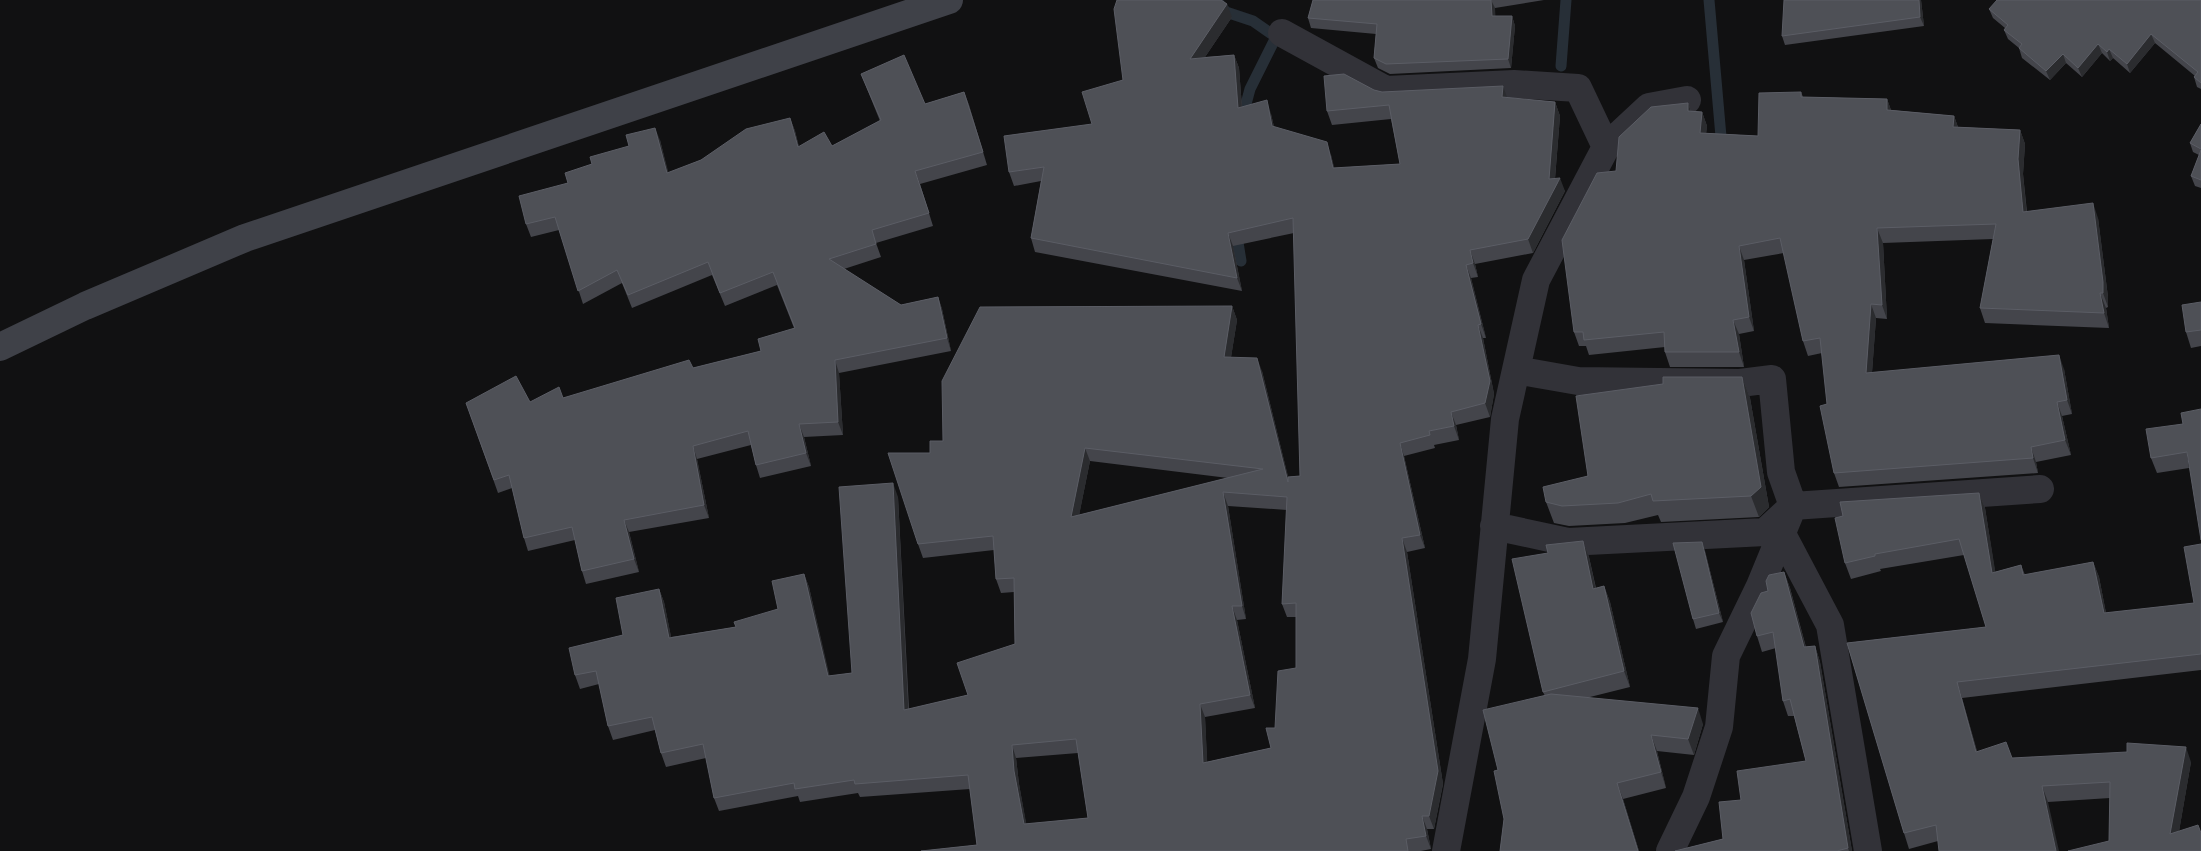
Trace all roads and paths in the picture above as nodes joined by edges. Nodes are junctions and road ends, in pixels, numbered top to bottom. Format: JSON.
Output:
{"nodes":[{"id":1,"x":949,"y":0,"type":"edge"},
{"id":2,"x":1282,"y":33,"type":"dead end"},
{"id":3,"x":1687,"y":100,"type":"dead end"},
{"id":4,"x":1606,"y":147,"type":"junction"},
{"id":5,"x":0,"y":347,"type":"edge"},
{"id":6,"x":1516,"y":370,"type":"junction"},
{"id":7,"x":2040,"y":489,"type":"dead end"},
{"id":8,"x":1793,"y":506,"type":"junction"},
{"id":9,"x":1494,"y":526,"type":"junction"},
{"id":10,"x":1782,"y":534,"type":"junction"},
{"id":11,"x":1446,"y":851,"type":"edge"},
{"id":12,"x":1670,"y":851,"type":"edge"},
{"id":13,"x":1868,"y":851,"type":"edge"}],
"edges":[{"from":1,"to":5,"type":"main road"},
{"from":2,"to":4,"type":"street"},
{"from":3,"to":4,"type":"street"},
{"from":4,"to":6,"type":"street"},
{"from":6,"to":8,"type":"street"},
{"from":6,"to":9,"type":"street"},
{"from":7,"to":8,"type":"street"},
{"from":8,"to":9,"type":"street"},
{"from":8,"to":10,"type":"street"},
{"from":9,"to":11,"type":"street"},
{"from":10,"to":12,"type":"street"},
{"from":10,"to":13,"type":"street"}]}
